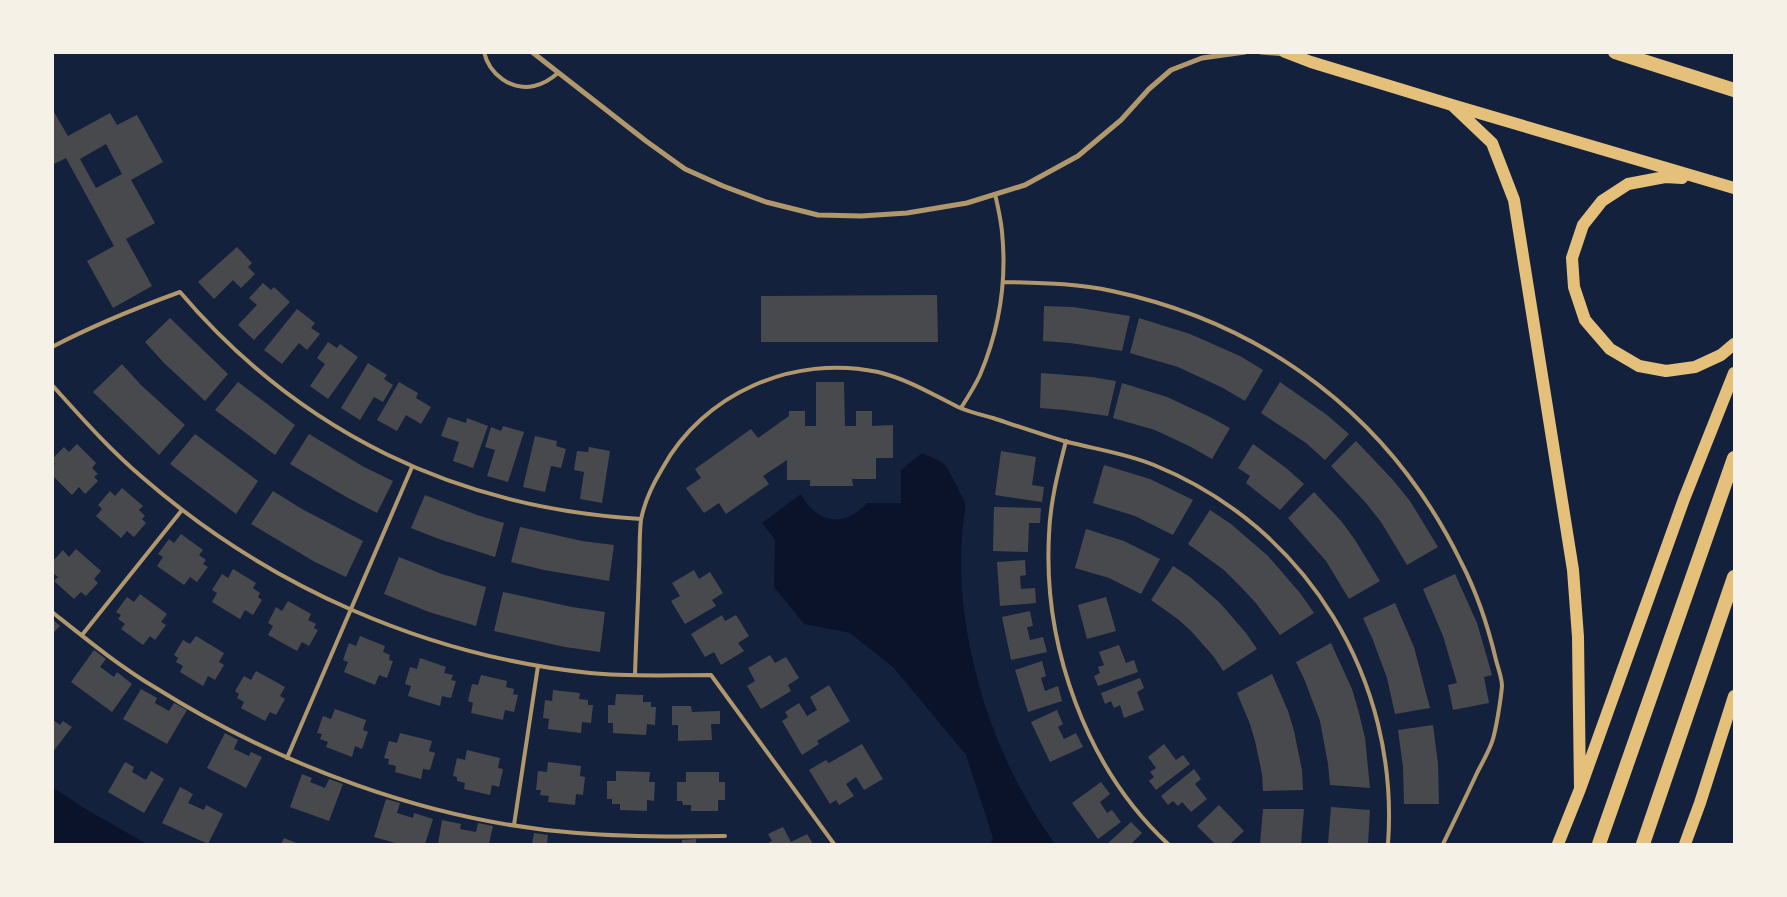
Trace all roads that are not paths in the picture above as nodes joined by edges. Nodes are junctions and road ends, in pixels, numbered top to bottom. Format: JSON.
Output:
{"nodes":[{"id":1,"x":484,"y":52,"type":"edge"},
{"id":2,"x":532,"y":52,"type":"edge"},
{"id":3,"x":1245,"y":52,"type":"edge"},
{"id":4,"x":1261,"y":52,"type":"edge"},
{"id":5,"x":1615,"y":52,"type":"edge"},
{"id":6,"x":1289,"y":54,"type":"edge"},
{"id":7,"x":558,"y":73,"type":"junction"},
{"id":8,"x":1734,"y":90,"type":"edge"},
{"id":9,"x":1452,"y":105,"type":"junction"},
{"id":10,"x":1703,"y":179,"type":"junction"},
{"id":11,"x":1734,"y":188,"type":"edge"},
{"id":12,"x":995,"y":194,"type":"junction"},
{"id":13,"x":1003,"y":282,"type":"junction"},
{"id":14,"x":1734,"y":344,"type":"edge"},
{"id":15,"x":52,"y":347,"type":"edge"},
{"id":16,"x":1734,"y":373,"type":"edge"},
{"id":17,"x":52,"y":385,"type":"edge"},
{"id":18,"x":962,"y":408,"type":"junction"},
{"id":19,"x":1066,"y":441,"type":"junction"},
{"id":20,"x":1734,"y":458,"type":"edge"},
{"id":21,"x":412,"y":466,"type":"junction"},
{"id":22,"x":182,"y":510,"type":"junction"},
{"id":23,"x":641,"y":519,"type":"junction"},
{"id":24,"x":1734,"y":577,"type":"edge"},
{"id":25,"x":351,"y":610,"type":"junction"},
{"id":26,"x":52,"y":612,"type":"edge"},
{"id":27,"x":82,"y":635,"type":"junction"},
{"id":28,"x":538,"y":666,"type":"junction"},
{"id":29,"x":635,"y":675,"type":"junction"},
{"id":30,"x":1734,"y":696,"type":"edge"},
{"id":31,"x":287,"y":758,"type":"junction"},
{"id":32,"x":1580,"y":789,"type":"junction"},
{"id":33,"x":514,"y":825,"type":"junction"},
{"id":34,"x":725,"y":836,"type":"dead end"},
{"id":35,"x":834,"y":844,"type":"edge"},
{"id":36,"x":1168,"y":844,"type":"edge"},
{"id":37,"x":1388,"y":844,"type":"edge"},
{"id":38,"x":1443,"y":844,"type":"edge"},
{"id":39,"x":1558,"y":844,"type":"edge"},
{"id":40,"x":1599,"y":844,"type":"edge"},
{"id":41,"x":1643,"y":844,"type":"edge"},
{"id":42,"x":1685,"y":844,"type":"edge"}],
"edges":[{"from":1,"to":7,"type":"lane"},
{"from":2,"to":7,"type":"street"},
{"from":3,"to":12,"type":"street"},
{"from":4,"to":6,"type":"street"},
{"from":5,"to":8,"type":"highway"},
{"from":6,"to":9,"type":"main road"},
{"from":7,"to":12,"type":"street"},
{"from":9,"to":10,"type":"main road"},
{"from":9,"to":32,"type":"main road"},
{"from":10,"to":11,"type":"main road"},
{"from":10,"to":14,"type":"main road"},
{"from":12,"to":13,"type":"lane"},
{"from":13,"to":18,"type":"lane"},
{"from":13,"to":38,"type":"lane"},
{"from":15,"to":21,"type":"lane"},
{"from":16,"to":32,"type":"main road"},
{"from":17,"to":22,"type":"lane"},
{"from":18,"to":19,"type":"lane"},
{"from":18,"to":23,"type":"lane"},
{"from":19,"to":36,"type":"lane"},
{"from":19,"to":37,"type":"lane"},
{"from":20,"to":40,"type":"highway"},
{"from":21,"to":23,"type":"lane"},
{"from":21,"to":25,"type":"lane"},
{"from":22,"to":25,"type":"lane"},
{"from":22,"to":27,"type":"lane"},
{"from":23,"to":29,"type":"lane"},
{"from":24,"to":41,"type":"highway"},
{"from":25,"to":28,"type":"lane"},
{"from":25,"to":31,"type":"lane"},
{"from":26,"to":27,"type":"lane"},
{"from":27,"to":31,"type":"lane"},
{"from":28,"to":29,"type":"lane"},
{"from":28,"to":33,"type":"lane"},
{"from":29,"to":35,"type":"lane"},
{"from":30,"to":42,"type":"main road"},
{"from":31,"to":33,"type":"lane"},
{"from":32,"to":39,"type":"main road"},
{"from":33,"to":34,"type":"lane"}]}
